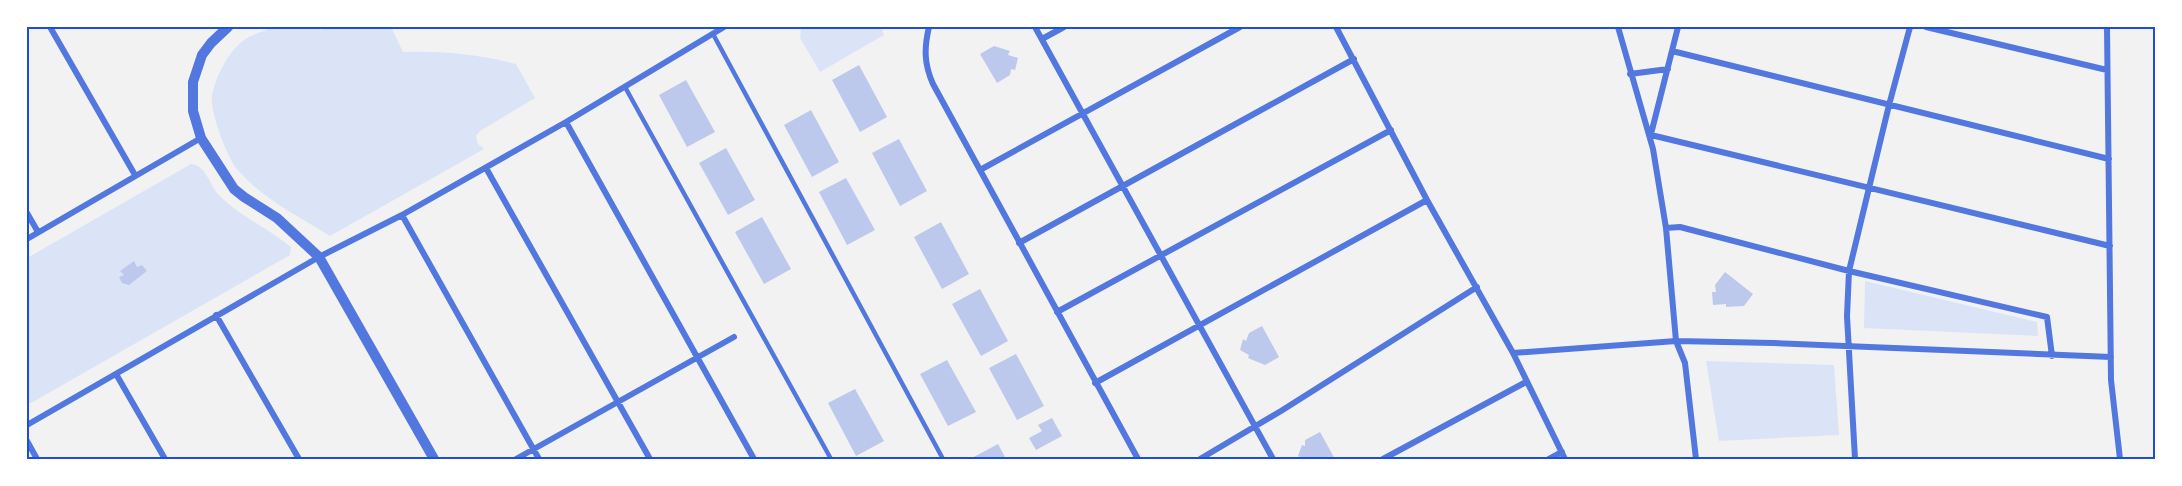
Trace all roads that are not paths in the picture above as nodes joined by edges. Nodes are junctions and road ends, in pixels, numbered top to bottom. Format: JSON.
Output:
{"nodes":[{"id":1,"x":50,"y":27,"type":"edge"},
{"id":2,"x":228,"y":27,"type":"edge"},
{"id":3,"x":724,"y":27,"type":"edge"},
{"id":4,"x":929,"y":27,"type":"edge"},
{"id":5,"x":1035,"y":27,"type":"edge"},
{"id":6,"x":1064,"y":27,"type":"edge"},
{"id":7,"x":1240,"y":27,"type":"edge"},
{"id":8,"x":1336,"y":27,"type":"edge"},
{"id":9,"x":1618,"y":27,"type":"edge"},
{"id":10,"x":1678,"y":27,"type":"edge"},
{"id":11,"x":1910,"y":27,"type":"edge"},
{"id":12,"x":1926,"y":27,"type":"edge"},
{"id":13,"x":2107,"y":27,"type":"edge"},
{"id":14,"x":713,"y":34,"type":"junction"},
{"id":15,"x":1042,"y":39,"type":"junction"},
{"id":16,"x":1672,"y":51,"type":"junction"},
{"id":17,"x":1354,"y":59,"type":"junction"},
{"id":18,"x":1668,"y":69,"type":"junction"},
{"id":19,"x":2107,"y":70,"type":"junction"},
{"id":20,"x":1630,"y":74,"type":"junction"},
{"id":21,"x":625,"y":87,"type":"junction"},
{"id":22,"x":1889,"y":105,"type":"junction"},
{"id":23,"x":1082,"y":114,"type":"junction"},
{"id":24,"x":566,"y":122,"type":"junction"},
{"id":25,"x":1391,"y":130,"type":"junction"},
{"id":26,"x":1650,"y":135,"type":"junction"},
{"id":27,"x":201,"y":138,"type":"junction"},
{"id":28,"x":2109,"y":159,"type":"junction"},
{"id":29,"x":486,"y":168,"type":"junction"},
{"id":30,"x":980,"y":170,"type":"junction"},
{"id":31,"x":135,"y":176,"type":"junction"},
{"id":32,"x":1122,"y":186,"type":"junction"},
{"id":33,"x":1868,"y":188,"type":"junction"},
{"id":34,"x":1427,"y":200,"type":"junction"},
{"id":35,"x":27,"y":213,"type":"edge"},
{"id":36,"x":402,"y":215,"type":"junction"},
{"id":37,"x":1666,"y":228,"type":"junction"},
{"id":38,"x":38,"y":232,"type":"junction"},
{"id":39,"x":27,"y":239,"type":"edge"},
{"id":40,"x":1019,"y":243,"type":"junction"},
{"id":41,"x":2110,"y":246,"type":"junction"},
{"id":42,"x":1160,"y":255,"type":"junction"},
{"id":43,"x":319,"y":257,"type":"junction"},
{"id":44,"x":1849,"y":271,"type":"junction"},
{"id":45,"x":1477,"y":287,"type":"junction"},
{"id":46,"x":1057,"y":312,"type":"junction"},
{"id":47,"x":216,"y":315,"type":"junction"},
{"id":48,"x":1198,"y":325,"type":"junction"},
{"id":49,"x":734,"y":337,"type":"dead end"},
{"id":50,"x":1676,"y":341,"type":"junction"},
{"id":51,"x":1849,"y":347,"type":"junction"},
{"id":52,"x":1513,"y":353,"type":"junction"},
{"id":53,"x":2052,"y":356,"type":"junction"},
{"id":54,"x":697,"y":357,"type":"junction"},
{"id":55,"x":2111,"y":357,"type":"junction"},
{"id":56,"x":116,"y":374,"type":"junction"},
{"id":57,"x":1526,"y":382,"type":"junction"},
{"id":58,"x":1095,"y":383,"type":"junction"},
{"id":59,"x":618,"y":402,"type":"junction"},
{"id":60,"x":27,"y":425,"type":"edge"},
{"id":61,"x":1255,"y":426,"type":"junction"},
{"id":62,"x":27,"y":441,"type":"edge"},
{"id":63,"x":534,"y":449,"type":"junction"},
{"id":64,"x":1562,"y":452,"type":"junction"},
{"id":65,"x":37,"y":459,"type":"edge"},
{"id":66,"x":165,"y":459,"type":"edge"},
{"id":67,"x":299,"y":459,"type":"edge"},
{"id":68,"x":434,"y":459,"type":"edge"},
{"id":69,"x":516,"y":459,"type":"edge"},
{"id":70,"x":539,"y":459,"type":"edge"},
{"id":71,"x":650,"y":459,"type":"edge"},
{"id":72,"x":754,"y":459,"type":"edge"},
{"id":73,"x":831,"y":459,"type":"edge"},
{"id":74,"x":943,"y":459,"type":"edge"},
{"id":75,"x":1138,"y":459,"type":"edge"},
{"id":76,"x":1200,"y":459,"type":"edge"},
{"id":77,"x":1273,"y":459,"type":"edge"},
{"id":78,"x":1383,"y":459,"type":"edge"},
{"id":79,"x":1549,"y":459,"type":"edge"},
{"id":80,"x":1565,"y":459,"type":"edge"},
{"id":81,"x":1696,"y":459,"type":"edge"},
{"id":82,"x":1855,"y":459,"type":"edge"},
{"id":83,"x":2120,"y":459,"type":"edge"}],
"edges":[{"from":1,"to":31,"type":"street"},
{"from":2,"to":27,"type":"street"},
{"from":3,"to":14,"type":"street"},
{"from":4,"to":30,"type":"street"},
{"from":5,"to":15,"type":"street"},
{"from":6,"to":15,"type":"street"},
{"from":7,"to":23,"type":"street"},
{"from":8,"to":17,"type":"street"},
{"from":9,"to":20,"type":"street"},
{"from":10,"to":16,"type":"street"},
{"from":11,"to":22,"type":"street"},
{"from":12,"to":19,"type":"street"},
{"from":13,"to":19,"type":"street"},
{"from":14,"to":21,"type":"street"},
{"from":14,"to":74,"type":"lane"},
{"from":15,"to":23,"type":"street"},
{"from":16,"to":18,"type":"street"},
{"from":16,"to":22,"type":"street"},
{"from":17,"to":25,"type":"street"},
{"from":17,"to":32,"type":"street"},
{"from":18,"to":20,"type":"street"},
{"from":18,"to":26,"type":"street"},
{"from":19,"to":28,"type":"street"},
{"from":20,"to":26,"type":"street"},
{"from":21,"to":24,"type":"street"},
{"from":21,"to":73,"type":"lane"},
{"from":22,"to":28,"type":"street"},
{"from":22,"to":33,"type":"street"},
{"from":23,"to":30,"type":"street"},
{"from":23,"to":32,"type":"street"},
{"from":24,"to":29,"type":"street"},
{"from":24,"to":54,"type":"street"},
{"from":25,"to":34,"type":"street"},
{"from":25,"to":42,"type":"street"},
{"from":26,"to":33,"type":"street"},
{"from":26,"to":37,"type":"street"},
{"from":27,"to":31,"type":"street"},
{"from":27,"to":43,"type":"street"},
{"from":28,"to":41,"type":"street"},
{"from":29,"to":36,"type":"street"},
{"from":29,"to":59,"type":"street"},
{"from":30,"to":40,"type":"street"},
{"from":31,"to":38,"type":"street"},
{"from":32,"to":40,"type":"street"},
{"from":32,"to":42,"type":"street"},
{"from":33,"to":41,"type":"street"},
{"from":33,"to":44,"type":"street"},
{"from":34,"to":45,"type":"street"},
{"from":34,"to":48,"type":"street"},
{"from":35,"to":38,"type":"street"},
{"from":36,"to":43,"type":"street"},
{"from":36,"to":63,"type":"street"},
{"from":37,"to":44,"type":"street"},
{"from":37,"to":50,"type":"street"},
{"from":38,"to":39,"type":"street"},
{"from":40,"to":46,"type":"street"},
{"from":41,"to":55,"type":"street"},
{"from":42,"to":46,"type":"street"},
{"from":42,"to":48,"type":"street"},
{"from":43,"to":47,"type":"street"},
{"from":43,"to":68,"type":"street"},
{"from":44,"to":51,"type":"street"},
{"from":44,"to":53,"type":"street"},
{"from":45,"to":52,"type":"street"},
{"from":45,"to":61,"type":"street"},
{"from":46,"to":58,"type":"street"},
{"from":47,"to":56,"type":"street"},
{"from":47,"to":67,"type":"street"},
{"from":48,"to":58,"type":"street"},
{"from":48,"to":61,"type":"street"},
{"from":49,"to":54,"type":"street"},
{"from":50,"to":51,"type":"street"},
{"from":50,"to":52,"type":"street"},
{"from":50,"to":81,"type":"street"},
{"from":51,"to":53,"type":"street"},
{"from":51,"to":82,"type":"street"},
{"from":52,"to":57,"type":"street"},
{"from":53,"to":55,"type":"street"},
{"from":54,"to":59,"type":"street"},
{"from":54,"to":72,"type":"street"},
{"from":55,"to":83,"type":"street"},
{"from":56,"to":60,"type":"street"},
{"from":56,"to":66,"type":"street"},
{"from":57,"to":64,"type":"street"},
{"from":57,"to":78,"type":"street"},
{"from":58,"to":75,"type":"street"},
{"from":59,"to":63,"type":"street"},
{"from":59,"to":71,"type":"street"},
{"from":61,"to":76,"type":"street"},
{"from":61,"to":77,"type":"street"},
{"from":62,"to":65,"type":"street"},
{"from":63,"to":69,"type":"street"},
{"from":63,"to":70,"type":"street"},
{"from":64,"to":79,"type":"street"},
{"from":64,"to":80,"type":"street"}]}
